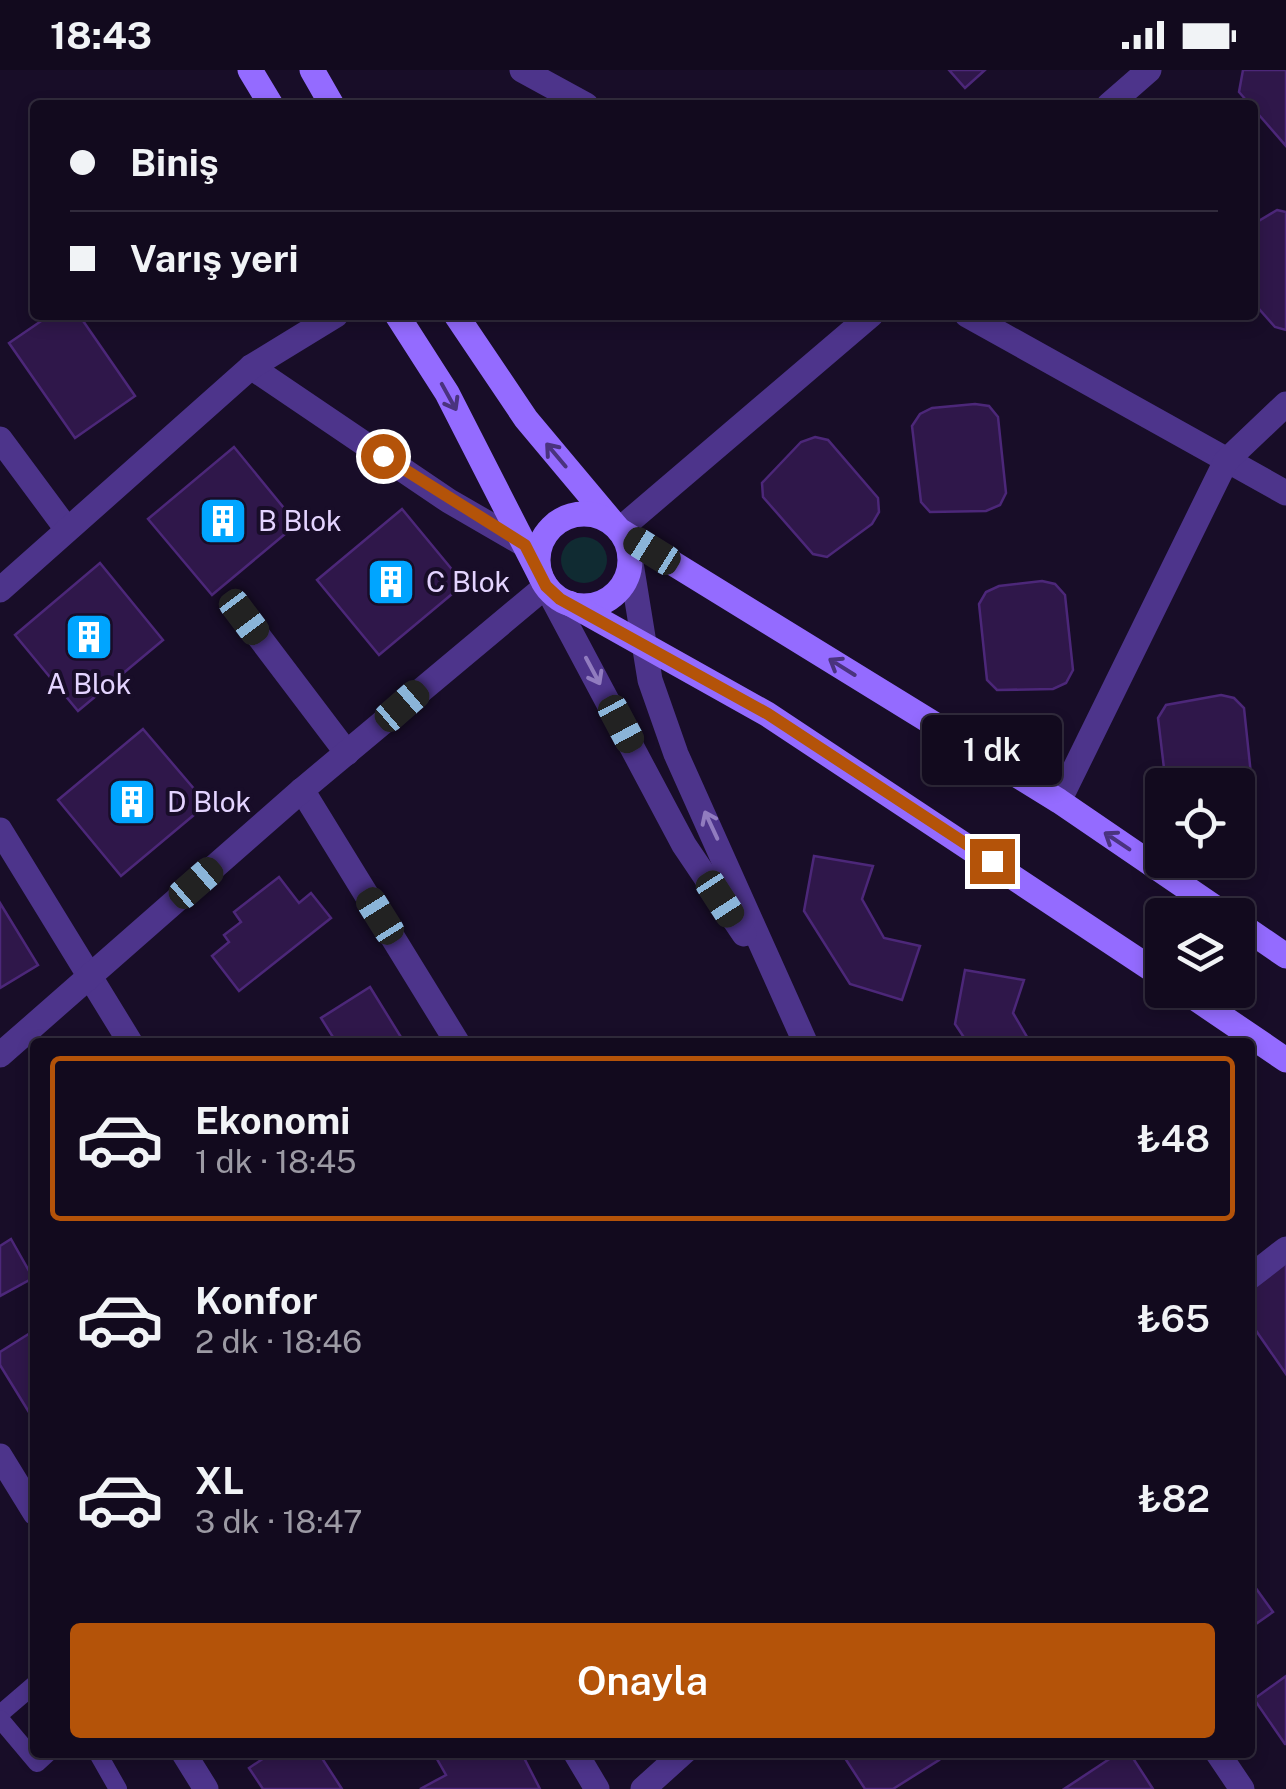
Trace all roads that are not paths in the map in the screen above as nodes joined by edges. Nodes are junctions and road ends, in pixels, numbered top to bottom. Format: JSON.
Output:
{"nodes":[{"id":1,"x":250,"y":70,"type":"edge"},
{"id":2,"x":312,"y":70,"type":"edge"},
{"id":3,"x":522,"y":70,"type":"edge"},
{"id":4,"x":1149,"y":70,"type":"edge"},
{"id":5,"x":267,"y":100,"type":"edge"},
{"id":6,"x":329,"y":100,"type":"edge"},
{"id":7,"x":577,"y":100,"type":"edge"},
{"id":8,"x":1116,"y":100,"type":"edge"},
{"id":9,"x":328,"y":320,"type":"edge"},
{"id":10,"x":399,"y":320,"type":"edge"},
{"id":11,"x":459,"y":320,"type":"edge"},
{"id":12,"x":866,"y":320,"type":"edge"},
{"id":13,"x":976,"y":320,"type":"edge"},
{"id":14,"x":252,"y":367,"type":"junction"},
{"id":15,"x":1286,"y":404,"type":"edge"},
{"id":16,"x":0,"y":438,"type":"edge"},
{"id":17,"x":1226,"y":461,"type":"junction"},
{"id":18,"x":1286,"y":493,"type":"edge"},
{"id":19,"x":66,"y":528,"type":"junction"},
{"id":20,"x":619,"y":530,"type":"junction"},
{"id":21,"x":525,"y":545,"type":"junction"},
{"id":22,"x":630,"y":558,"type":"junction"},
{"id":23,"x":544,"y":581,"type":"junction"},
{"id":24,"x":0,"y":590,"type":"edge"},
{"id":25,"x":569,"y":603,"type":"junction"},
{"id":26,"x":244,"y":617,"type":"dead end"},
{"id":27,"x":646,"y":648,"type":"junction"},
{"id":28,"x":348,"y":753,"type":"junction"},
{"id":29,"x":302,"y":790,"type":"junction"},
{"id":30,"x":1059,"y":801,"type":"junction"},
{"id":31,"x":0,"y":830,"type":"edge"},
{"id":32,"x":1201,"y":898,"type":"edge"},
{"id":33,"x":1255,"y":934,"type":"edge"},
{"id":34,"x":1286,"y":956,"type":"edge"},
{"id":35,"x":1145,"y":965,"type":"edge"},
{"id":36,"x":89,"y":976,"type":"junction"},
{"id":37,"x":774,"y":980,"type":"junction"},
{"id":38,"x":1210,"y":1008,"type":"edge"},
{"id":39,"x":128,"y":1038,"type":"edge"},
{"id":40,"x":455,"y":1038,"type":"edge"},
{"id":41,"x":803,"y":1038,"type":"edge"},
{"id":42,"x":1254,"y":1038,"type":"edge"},
{"id":43,"x":1255,"y":1039,"type":"edge"},
{"id":44,"x":0,"y":1055,"type":"edge"},
{"id":45,"x":1286,"y":1060,"type":"edge"},
{"id":46,"x":1286,"y":1249,"type":"edge"},
{"id":47,"x":1255,"y":1273,"type":"edge"},
{"id":48,"x":0,"y":1456,"type":"edge"},
{"id":49,"x":30,"y":1505,"type":"edge"},
{"id":50,"x":30,"y":1689,"type":"edge"},
{"id":51,"x":0,"y":1716,"type":"edge"},
{"id":52,"x":30,"y":1754,"type":"edge"},
{"id":53,"x":100,"y":1758,"type":"edge"},
{"id":54,"x":187,"y":1758,"type":"edge"},
{"id":55,"x":579,"y":1758,"type":"edge"},
{"id":56,"x":677,"y":1758,"type":"edge"},
{"id":57,"x":1221,"y":1758,"type":"edge"},
{"id":58,"x":118,"y":1789,"type":"edge"},
{"id":59,"x":206,"y":1789,"type":"edge"},
{"id":60,"x":598,"y":1789,"type":"edge"},
{"id":61,"x":643,"y":1789,"type":"edge"},
{"id":62,"x":1242,"y":1789,"type":"edge"}],
"edges":[{"from":1,"to":5,"type":"main road"},
{"from":2,"to":6,"type":"main road"},
{"from":3,"to":7,"type":"street"},
{"from":4,"to":8,"type":"street"},
{"from":9,"to":14,"type":"street"},
{"from":10,"to":21,"type":"main road","one_way":true},
{"from":20,"to":11,"type":"main road","one_way":true},
{"from":12,"to":20,"type":"street"},
{"from":13,"to":17,"type":"street"},
{"from":14,"to":19,"type":"street"},
{"from":14,"to":21,"type":"street"},
{"from":15,"to":17,"type":"street"},
{"from":16,"to":19,"type":"street"},
{"from":17,"to":18,"type":"street"},
{"from":17,"to":30,"type":"street"},
{"from":19,"to":24,"type":"street"},
{"from":20,"to":22,"type":"main road"},
{"from":20,"to":23,"type":"main road"},
{"from":30,"to":20,"type":"main road","one_way":true},
{"from":21,"to":23,"type":"main road"},
{"from":22,"to":25,"type":"main road"},
{"from":22,"to":27,"type":"street"},
{"from":23,"to":25,"type":"main road"},
{"from":23,"to":28,"type":"street"},
{"from":23,"to":37,"type":"street","one_way":true},
{"from":25,"to":27,"type":"main road"},
{"from":26,"to":28,"type":"street"},
{"from":27,"to":35,"type":"main road"},
{"from":37,"to":27,"type":"street","one_way":true},
{"from":28,"to":29,"type":"street"},
{"from":29,"to":36,"type":"street"},
{"from":29,"to":40,"type":"street"},
{"from":32,"to":30,"type":"main road","one_way":true},
{"from":31,"to":36,"type":"street"},
{"from":33,"to":34,"type":"main road"},
{"from":36,"to":39,"type":"street"},
{"from":36,"to":44,"type":"street"},
{"from":37,"to":41,"type":"street"},
{"from":38,"to":42,"type":"main road"},
{"from":43,"to":45,"type":"main road"},
{"from":46,"to":47,"type":"street"},
{"from":48,"to":49,"type":"street"},
{"from":50,"to":51,"type":"lane"},
{"from":51,"to":52,"type":"lane"},
{"from":53,"to":58,"type":"lane"},
{"from":54,"to":59,"type":"street"},
{"from":55,"to":60,"type":"street"},
{"from":56,"to":61,"type":"street"},
{"from":57,"to":62,"type":"street"}]}
